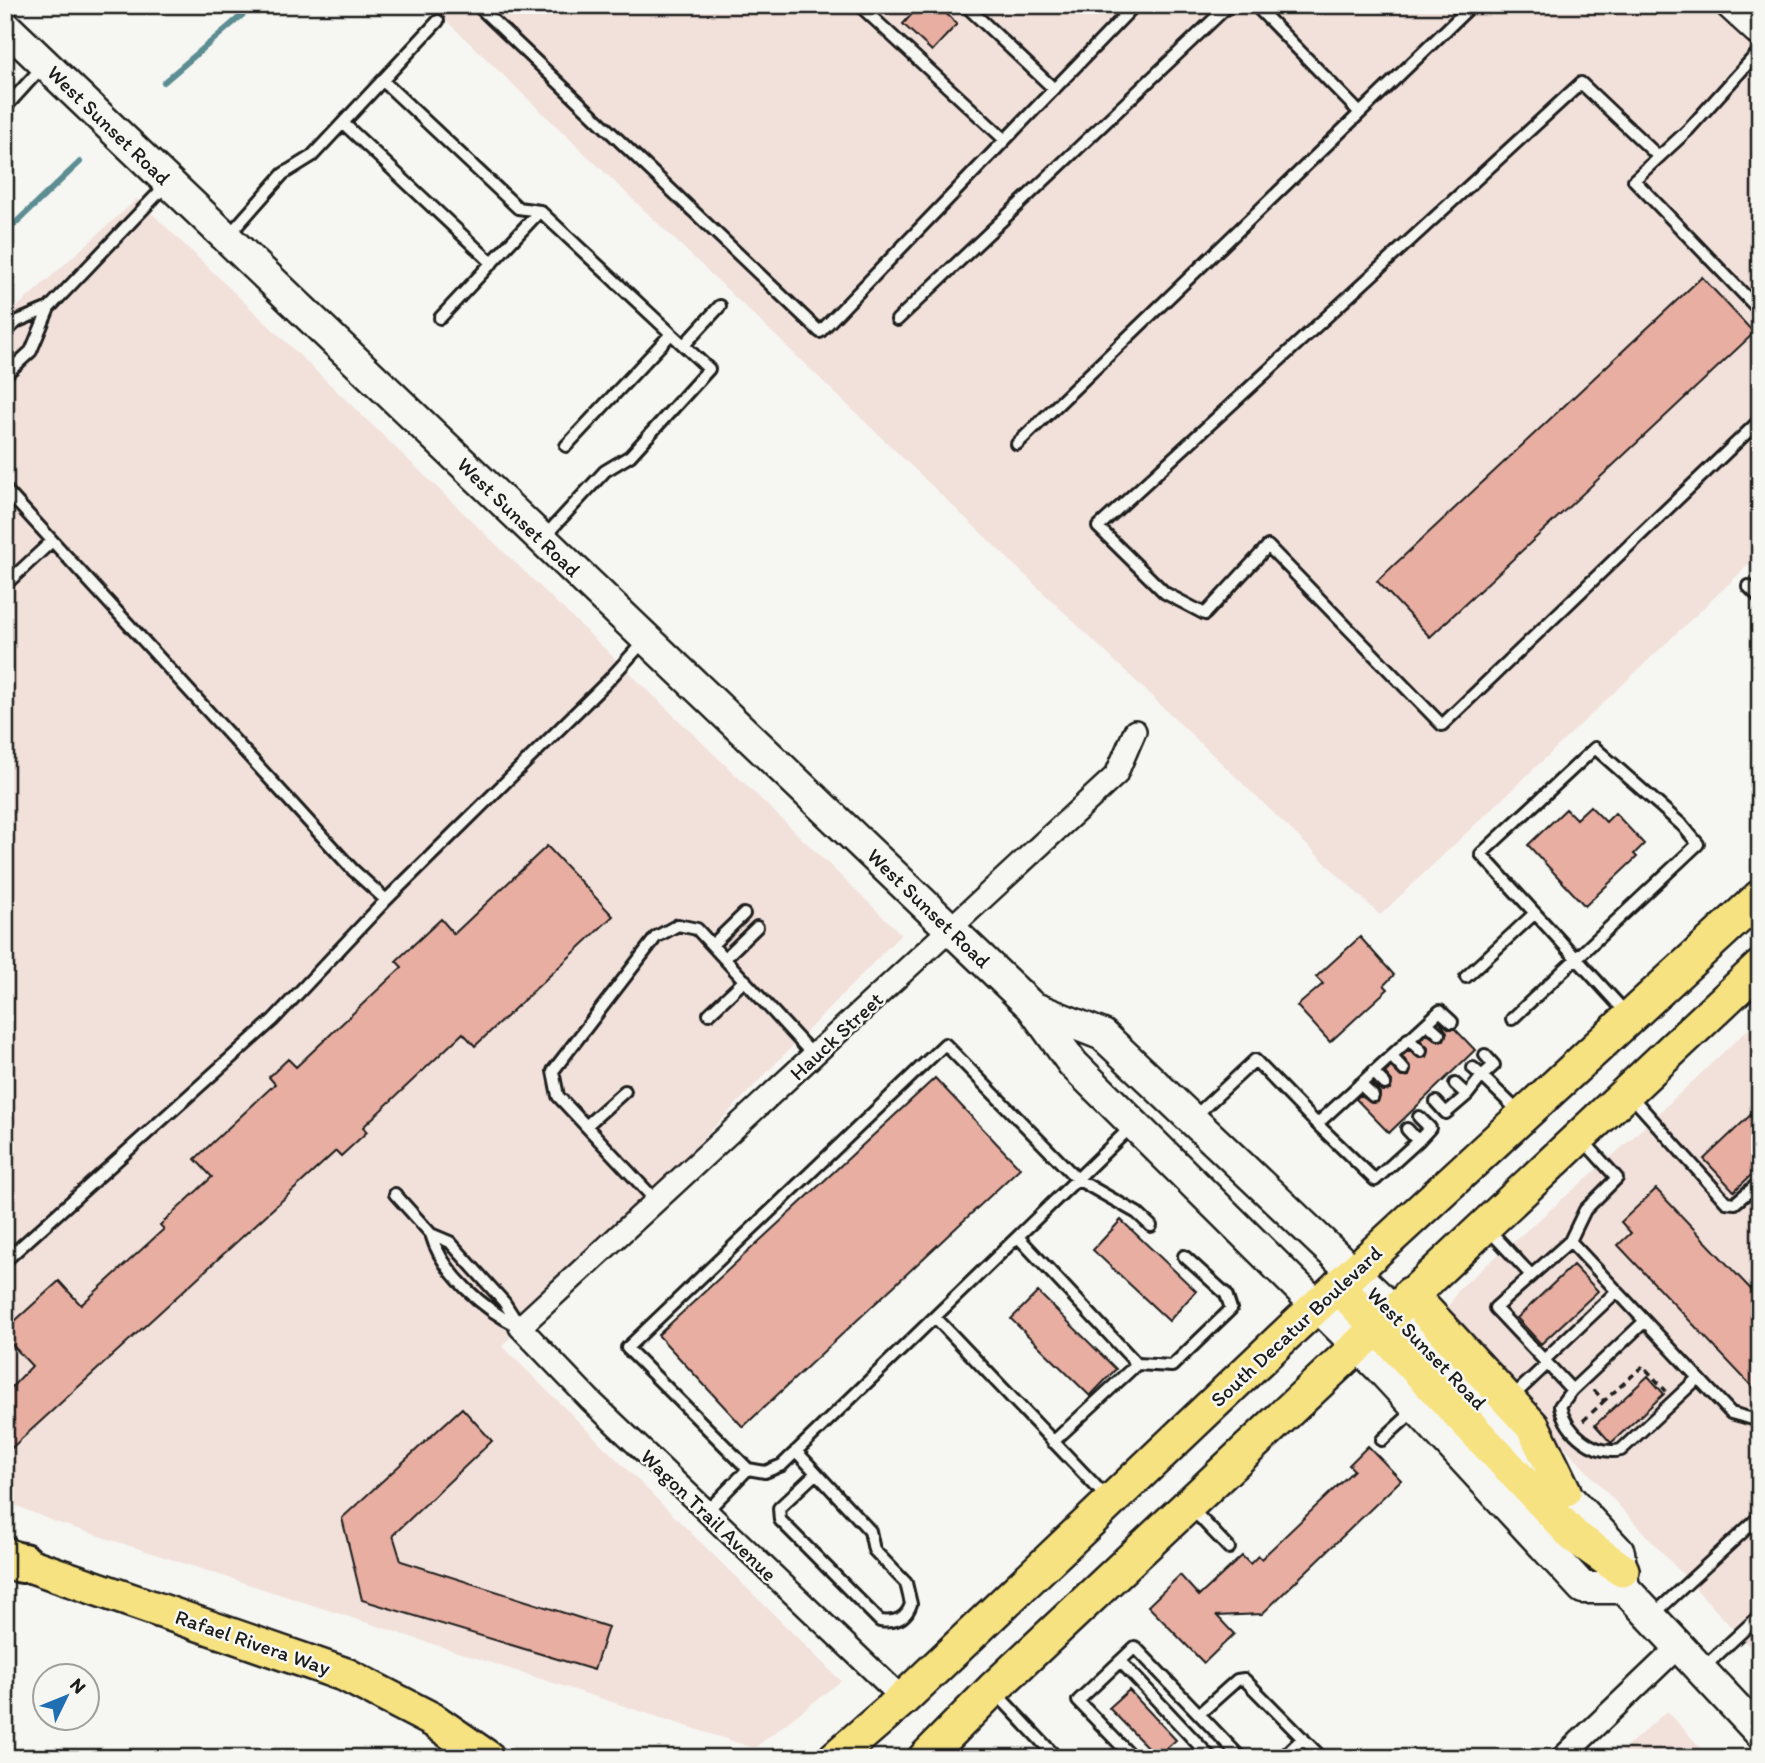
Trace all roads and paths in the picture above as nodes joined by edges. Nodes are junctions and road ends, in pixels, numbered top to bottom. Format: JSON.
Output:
{"nodes":[{"id":1,"x":477,"y":5,"type":"edge"},
{"id":2,"x":859,"y":5,"type":"edge"},
{"id":3,"x":965,"y":5,"type":"edge"},
{"id":4,"x":1136,"y":5,"type":"edge"},
{"id":5,"x":1229,"y":5,"type":"edge"},
{"id":6,"x":1255,"y":5,"type":"edge"},
{"id":7,"x":1472,"y":5,"type":"edge"},
{"id":8,"x":1725,"y":5,"type":"edge"},
{"id":9,"x":438,"y":21,"type":"dead end"},
{"id":10,"x":5,"y":26,"type":"edge"},
{"id":11,"x":1760,"y":37,"type":"edge"},
{"id":12,"x":1760,"y":50,"type":"edge"},
{"id":13,"x":45,"y":64,"type":"junction"},
{"id":14,"x":383,"y":81,"type":"junction"},
{"id":15,"x":1054,"y":89,"type":"junction"},
{"id":16,"x":5,"y":108,"type":"edge"},
{"id":17,"x":1360,"y":113,"type":"junction"},
{"id":18,"x":343,"y":123,"type":"junction"},
{"id":19,"x":1005,"y":141,"type":"junction"},
{"id":20,"x":1659,"y":157,"type":"junction"},
{"id":21,"x":169,"y":182,"type":"junction"},
{"id":22,"x":540,"y":211,"type":"junction"},
{"id":23,"x":227,"y":237,"type":"junction"},
{"id":24,"x":492,"y":262,"type":"junction"},
{"id":25,"x":720,"y":306,"type":"dead end"},
{"id":26,"x":49,"y":308,"type":"junction"},
{"id":27,"x":1760,"y":311,"type":"edge"},
{"id":28,"x":440,"y":318,"type":"dead end"},
{"id":29,"x":897,"y":320,"type":"dead end"},
{"id":30,"x":5,"y":332,"type":"edge"},
{"id":31,"x":671,"y":334,"type":"junction"},
{"id":32,"x":684,"y":345,"type":"junction"},
{"id":33,"x":5,"y":375,"type":"edge"},
{"id":34,"x":1760,"y":419,"type":"edge"},
{"id":35,"x":1017,"y":444,"type":"dead end"},
{"id":36,"x":566,"y":446,"type":"dead end"},
{"id":37,"x":5,"y":489,"type":"edge"},
{"id":38,"x":542,"y":539,"type":"junction"},
{"id":39,"x":52,"y":541,"type":"junction"},
{"id":40,"x":5,"y":585,"type":"edge"},
{"id":41,"x":1748,"y":586,"type":"dead end"},
{"id":42,"x":1760,"y":598,"type":"edge"},
{"id":43,"x":646,"y":639,"type":"junction"},
{"id":44,"x":1135,"y":731,"type":"dead end"},
{"id":45,"x":1760,"y":897,"type":"edge"},
{"id":46,"x":386,"y":900,"type":"junction"},
{"id":47,"x":1535,"y":912,"type":"junction"},
{"id":48,"x":744,"y":914,"type":"dead end"},
{"id":49,"x":757,"y":927,"type":"dead end"},
{"id":50,"x":952,"y":929,"type":"junction"},
{"id":51,"x":712,"y":945,"type":"junction"},
{"id":52,"x":725,"y":958,"type":"junction"},
{"id":53,"x":1577,"y":958,"type":"junction"},
{"id":54,"x":1760,"y":967,"type":"edge"},
{"id":55,"x":1466,"y":978,"type":"dead end"},
{"id":56,"x":745,"y":980,"type":"junction"},
{"id":57,"x":1032,"y":1007,"type":"junction"},
{"id":58,"x":709,"y":1014,"type":"dead end"},
{"id":59,"x":1630,"y":1017,"type":"junction"},
{"id":60,"x":1512,"y":1019,"type":"dead end"},
{"id":61,"x":1452,"y":1022,"type":"dead end"},
{"id":62,"x":1427,"y":1023,"type":"junction"},
{"id":63,"x":1439,"y":1034,"type":"dead end"},
{"id":64,"x":1408,"y":1039,"type":"junction"},
{"id":65,"x":1421,"y":1051,"type":"dead end"},
{"id":66,"x":1485,"y":1055,"type":"dead end"},
{"id":67,"x":814,"y":1056,"type":"junction"},
{"id":68,"x":1391,"y":1056,"type":"junction"},
{"id":69,"x":1473,"y":1068,"type":"dead end"},
{"id":70,"x":1404,"y":1070,"type":"dead end"},
{"id":71,"x":1373,"y":1072,"type":"junction"},
{"id":72,"x":1482,"y":1076,"type":"junction"},
{"id":73,"x":1360,"y":1084,"type":"junction"},
{"id":74,"x":1385,"y":1084,"type":"dead end"},
{"id":75,"x":1455,"y":1084,"type":"dead end"},
{"id":76,"x":625,"y":1091,"type":"dead end"},
{"id":77,"x":1627,"y":1091,"type":"junction"},
{"id":78,"x":1467,"y":1095,"type":"junction"},
{"id":79,"x":1373,"y":1096,"type":"dead end"},
{"id":80,"x":1436,"y":1102,"type":"dead end"},
{"id":81,"x":1446,"y":1113,"type":"junction"},
{"id":82,"x":1523,"y":1116,"type":"junction"},
{"id":83,"x":1419,"y":1117,"type":"dead end"},
{"id":84,"x":1191,"y":1119,"type":"junction"},
{"id":85,"x":1135,"y":1123,"type":"junction"},
{"id":86,"x":1317,"y":1124,"type":"junction"},
{"id":87,"x":586,"y":1126,"type":"junction"},
{"id":88,"x":1430,"y":1128,"type":"junction"},
{"id":89,"x":1407,"y":1129,"type":"dead end"},
{"id":90,"x":1580,"y":1136,"type":"junction"},
{"id":91,"x":1418,"y":1140,"type":"junction"},
{"id":92,"x":1077,"y":1179,"type":"junction"},
{"id":93,"x":1760,"y":1182,"type":"edge"},
{"id":94,"x":395,"y":1194,"type":"dead end"},
{"id":95,"x":657,"y":1202,"type":"junction"},
{"id":96,"x":1485,"y":1225,"type":"junction"},
{"id":97,"x":1151,"y":1226,"type":"dead end"},
{"id":98,"x":431,"y":1234,"type":"junction"},
{"id":99,"x":1019,"y":1238,"type":"junction"},
{"id":100,"x":1570,"y":1241,"type":"junction"},
{"id":101,"x":1184,"y":1256,"type":"dead end"},
{"id":102,"x":5,"y":1261,"type":"edge"},
{"id":103,"x":1531,"y":1275,"type":"junction"},
{"id":104,"x":1336,"y":1288,"type":"junction"},
{"id":105,"x":1616,"y":1291,"type":"junction"},
{"id":106,"x":935,"y":1317,"type":"junction"},
{"id":107,"x":1384,"y":1319,"type":"junction"},
{"id":108,"x":1645,"y":1321,"type":"junction"},
{"id":109,"x":520,"y":1327,"type":"junction"},
{"id":110,"x":1545,"y":1362,"type":"junction"},
{"id":111,"x":1137,"y":1364,"type":"junction"},
{"id":112,"x":1698,"y":1378,"type":"junction"},
{"id":113,"x":1572,"y":1390,"type":"junction"},
{"id":114,"x":1508,"y":1401,"type":"junction"},
{"id":115,"x":1604,"y":1401,"type":"dead end"},
{"id":116,"x":1418,"y":1407,"type":"junction"},
{"id":117,"x":1760,"y":1421,"type":"edge"},
{"id":118,"x":1587,"y":1427,"type":"dead end"},
{"id":119,"x":1382,"y":1440,"type":"dead end"},
{"id":120,"x":1053,"y":1442,"type":"junction"},
{"id":121,"x":796,"y":1451,"type":"junction"},
{"id":122,"x":748,"y":1469,"type":"junction"},
{"id":123,"x":814,"y":1475,"type":"junction"},
{"id":124,"x":1564,"y":1491,"type":"junction"},
{"id":125,"x":1110,"y":1501,"type":"junction"},
{"id":126,"x":1188,"y":1505,"type":"junction"},
{"id":127,"x":706,"y":1512,"type":"junction"},
{"id":128,"x":1760,"y":1516,"type":"edge"},
{"id":129,"x":1229,"y":1548,"type":"dead end"},
{"id":130,"x":11,"y":1559,"type":"edge"},
{"id":131,"x":1623,"y":1579,"type":"junction"},
{"id":132,"x":1760,"y":1615,"type":"edge"},
{"id":133,"x":1651,"y":1617,"type":"junction"},
{"id":134,"x":1679,"y":1646,"type":"junction"},
{"id":135,"x":1120,"y":1661,"type":"junction"},
{"id":136,"x":1701,"y":1670,"type":"junction"},
{"id":137,"x":993,"y":1689,"type":"junction"},
{"id":138,"x":903,"y":1699,"type":"junction"},
{"id":139,"x":1199,"y":1714,"type":"junction"},
{"id":140,"x":1760,"y":1733,"type":"edge"},
{"id":141,"x":1303,"y":1738,"type":"junction"},
{"id":142,"x":488,"y":1758,"type":"edge"},
{"id":143,"x":835,"y":1758,"type":"edge"},
{"id":144,"x":926,"y":1758,"type":"edge"},
{"id":145,"x":1057,"y":1758,"type":"edge"},
{"id":146,"x":1133,"y":1758,"type":"edge"},
{"id":147,"x":1211,"y":1758,"type":"edge"},
{"id":148,"x":1241,"y":1758,"type":"edge"},
{"id":149,"x":1282,"y":1758,"type":"edge"},
{"id":150,"x":1322,"y":1758,"type":"edge"},
{"id":151,"x":1562,"y":1758,"type":"edge"}],
"edges":[{"from":1,"to":19,"type":"lane"},
{"from":2,"to":19,"type":"lane"},
{"from":3,"to":15,"type":"lane"},
{"from":4,"to":15,"type":"lane"},
{"from":5,"to":29,"type":"lane"},
{"from":6,"to":17,"type":"lane"},
{"from":7,"to":17,"type":"lane"},
{"from":8,"to":11,"type":"street"},
{"from":9,"to":14,"type":"lane"},
{"from":10,"to":13,"type":"main road","name":"West Sunset Road"},
{"from":12,"to":20,"type":"lane"},
{"from":13,"to":16,"type":"lane"},
{"from":13,"to":21,"type":"main road","name":"West Sunset Road"},
{"from":14,"to":18,"type":"lane"},
{"from":14,"to":22,"type":"lane"},
{"from":15,"to":19,"type":"lane"},
{"from":17,"to":35,"type":"lane"},
{"from":18,"to":23,"type":"lane"},
{"from":18,"to":24,"type":"lane"},
{"from":20,"to":27,"type":"lane"},
{"from":20,"to":34,"type":"lane"},
{"from":21,"to":23,"type":"main road","name":"West Sunset Road"},
{"from":21,"to":26,"type":"lane"},
{"from":22,"to":24,"type":"lane"},
{"from":22,"to":31,"type":"lane"},
{"from":23,"to":38,"type":"main road","name":"West Sunset Road"},
{"from":24,"to":28,"type":"lane"},
{"from":25,"to":32,"type":"lane"},
{"from":26,"to":30,"type":"lane"},
{"from":26,"to":33,"type":"lane"},
{"from":31,"to":32,"type":"lane"},
{"from":31,"to":36,"type":"lane"},
{"from":32,"to":38,"type":"lane"},
{"from":37,"to":39,"type":"lane"},
{"from":38,"to":43,"type":"main road","name":"West Sunset Road"},
{"from":39,"to":40,"type":"lane"},
{"from":39,"to":46,"type":"lane"},
{"from":41,"to":42,"type":"lane"},
{"from":43,"to":46,"type":"lane"},
{"from":43,"to":50,"type":"main road","name":"West Sunset Road"},
{"from":44,"to":50,"type":"street","name":"Hauck Street"},
{"from":45,"to":59,"type":"main road","name":"South Decatur Boulevard"},
{"from":46,"to":102,"type":"lane"},
{"from":47,"to":53,"type":"lane"},
{"from":47,"to":53,"type":"lane"},
{"from":47,"to":55,"type":"lane"},
{"from":48,"to":51,"type":"lane"},
{"from":49,"to":52,"type":"lane"},
{"from":50,"to":57,"type":"main road","name":"West Sunset Road"},
{"from":50,"to":67,"type":"street","name":"Hauck Street"},
{"from":51,"to":52,"type":"lane"},
{"from":51,"to":87,"type":"lane"},
{"from":52,"to":56,"type":"lane"},
{"from":53,"to":59,"type":"lane"},
{"from":53,"to":60,"type":"lane"},
{"from":54,"to":77,"type":"main road"},
{"from":56,"to":58,"type":"lane"},
{"from":56,"to":67,"type":"lane"},
{"from":57,"to":84,"type":"main road","name":"West Sunset Road"},
{"from":57,"to":85,"type":"main road","name":"West Sunset Road"},
{"from":59,"to":82,"type":"main road","name":"South Decatur Boulevard"},
{"from":61,"to":62,"type":"lane"},
{"from":62,"to":63,"type":"lane"},
{"from":62,"to":64,"type":"lane"},
{"from":64,"to":65,"type":"lane"},
{"from":64,"to":68,"type":"lane"},
{"from":66,"to":72,"type":"lane"},
{"from":67,"to":95,"type":"street","name":"Hauck Street"},
{"from":68,"to":70,"type":"lane"},
{"from":68,"to":71,"type":"lane"},
{"from":69,"to":72,"type":"lane"},
{"from":71,"to":73,"type":"lane"},
{"from":71,"to":74,"type":"lane"},
{"from":72,"to":78,"type":"lane"},
{"from":72,"to":82,"type":"lane"},
{"from":73,"to":79,"type":"lane"},
{"from":73,"to":86,"type":"lane"},
{"from":75,"to":78,"type":"lane"},
{"from":76,"to":87,"type":"lane"},
{"from":77,"to":90,"type":"main road"},
{"from":77,"to":93,"type":"lane"},
{"from":78,"to":81,"type":"lane"},
{"from":80,"to":81,"type":"lane"},
{"from":81,"to":88,"type":"lane"},
{"from":82,"to":104,"type":"main road","name":"South Decatur Boulevard"},
{"from":83,"to":88,"type":"lane"},
{"from":84,"to":86,"type":"lane"},
{"from":84,"to":104,"type":"main road","name":"West Sunset Road"},
{"from":85,"to":92,"type":"lane"},
{"from":85,"to":104,"type":"main road","name":"West Sunset Road"},
{"from":86,"to":91,"type":"lane"},
{"from":87,"to":95,"type":"lane"},
{"from":88,"to":91,"type":"lane"},
{"from":89,"to":91,"type":"lane"},
{"from":90,"to":96,"type":"main road"},
{"from":90,"to":100,"type":"lane"},
{"from":92,"to":97,"type":"lane"},
{"from":92,"to":99,"type":"lane"},
{"from":92,"to":122,"type":"lane"},
{"from":94,"to":98,"type":"lane"},
{"from":95,"to":109,"type":"street","name":"Hauck Street"},
{"from":96,"to":103,"type":"lane"},
{"from":96,"to":107,"type":"main road"},
{"from":98,"to":109,"type":"lane"},
{"from":98,"to":109,"type":"lane"},
{"from":99,"to":106,"type":"lane"},
{"from":99,"to":111,"type":"lane"},
{"from":100,"to":103,"type":"lane"},
{"from":100,"to":105,"type":"lane"},
{"from":101,"to":111,"type":"lane"},
{"from":103,"to":110,"type":"lane"},
{"from":104,"to":107,"type":"main road"},
{"from":104,"to":125,"type":"main road","name":"South Decatur Boulevard"},
{"from":105,"to":108,"type":"lane"},
{"from":105,"to":110,"type":"lane"},
{"from":106,"to":120,"type":"lane"},
{"from":106,"to":121,"type":"lane"},
{"from":107,"to":114,"type":"main road"},
{"from":107,"to":116,"type":"main road"},
{"from":107,"to":124,"type":"main road","name":"West Sunset Road"},
{"from":107,"to":126,"type":"main road"},
{"from":107,"to":131,"type":"main road"},
{"from":108,"to":112,"type":"lane"},
{"from":108,"to":113,"type":"lane"},
{"from":109,"to":127,"type":"street","name":"Wagon Trail Avenue"},
{"from":110,"to":113,"type":"lane"},
{"from":110,"to":114,"type":"lane"},
{"from":111,"to":120,"type":"lane"},
{"from":112,"to":113,"type":"lane"},
{"from":112,"to":117,"type":"lane"},
{"from":114,"to":124,"type":"main road"},
{"from":115,"to":118,"type":"path"},
{"from":116,"to":119,"type":"lane"},
{"from":116,"to":131,"type":"main road"},
{"from":120,"to":125,"type":"lane"},
{"from":121,"to":122,"type":"lane"},
{"from":121,"to":123,"type":"lane"},
{"from":122,"to":127,"type":"lane"},
{"from":123,"to":123,"type":"lane"},
{"from":124,"to":131,"type":"main road","name":"West Sunset Road"},
{"from":125,"to":138,"type":"main road","name":"South Decatur Boulevard"},
{"from":126,"to":129,"type":"lane"},
{"from":126,"to":137,"type":"main road"},
{"from":127,"to":138,"type":"street","name":"Wagon Trail Avenue"},
{"from":128,"to":133,"type":"lane"},
{"from":130,"to":142,"type":"main road","name":"Rafael Rivera Way"},
{"from":131,"to":133,"type":"main road","name":"West Sunset Road"},
{"from":132,"to":136,"type":"lane"},
{"from":133,"to":134,"type":"main road","name":"West Sunset Road"},
{"from":134,"to":136,"type":"main road","name":"West Sunset Road"},
{"from":134,"to":151,"type":"street"},
{"from":135,"to":139,"type":"lane"},
{"from":135,"to":146,"type":"lane"},
{"from":135,"to":147,"type":"lane"},
{"from":136,"to":140,"type":"main road","name":"West Sunset Road"},
{"from":137,"to":144,"type":"main road"},
{"from":137,"to":145,"type":"lane"},
{"from":138,"to":143,"type":"main road","name":"South Decatur Boulevard"},
{"from":139,"to":141,"type":"lane"},
{"from":139,"to":148,"type":"lane"},
{"from":141,"to":149,"type":"lane"},
{"from":141,"to":150,"type":"lane"}]}
